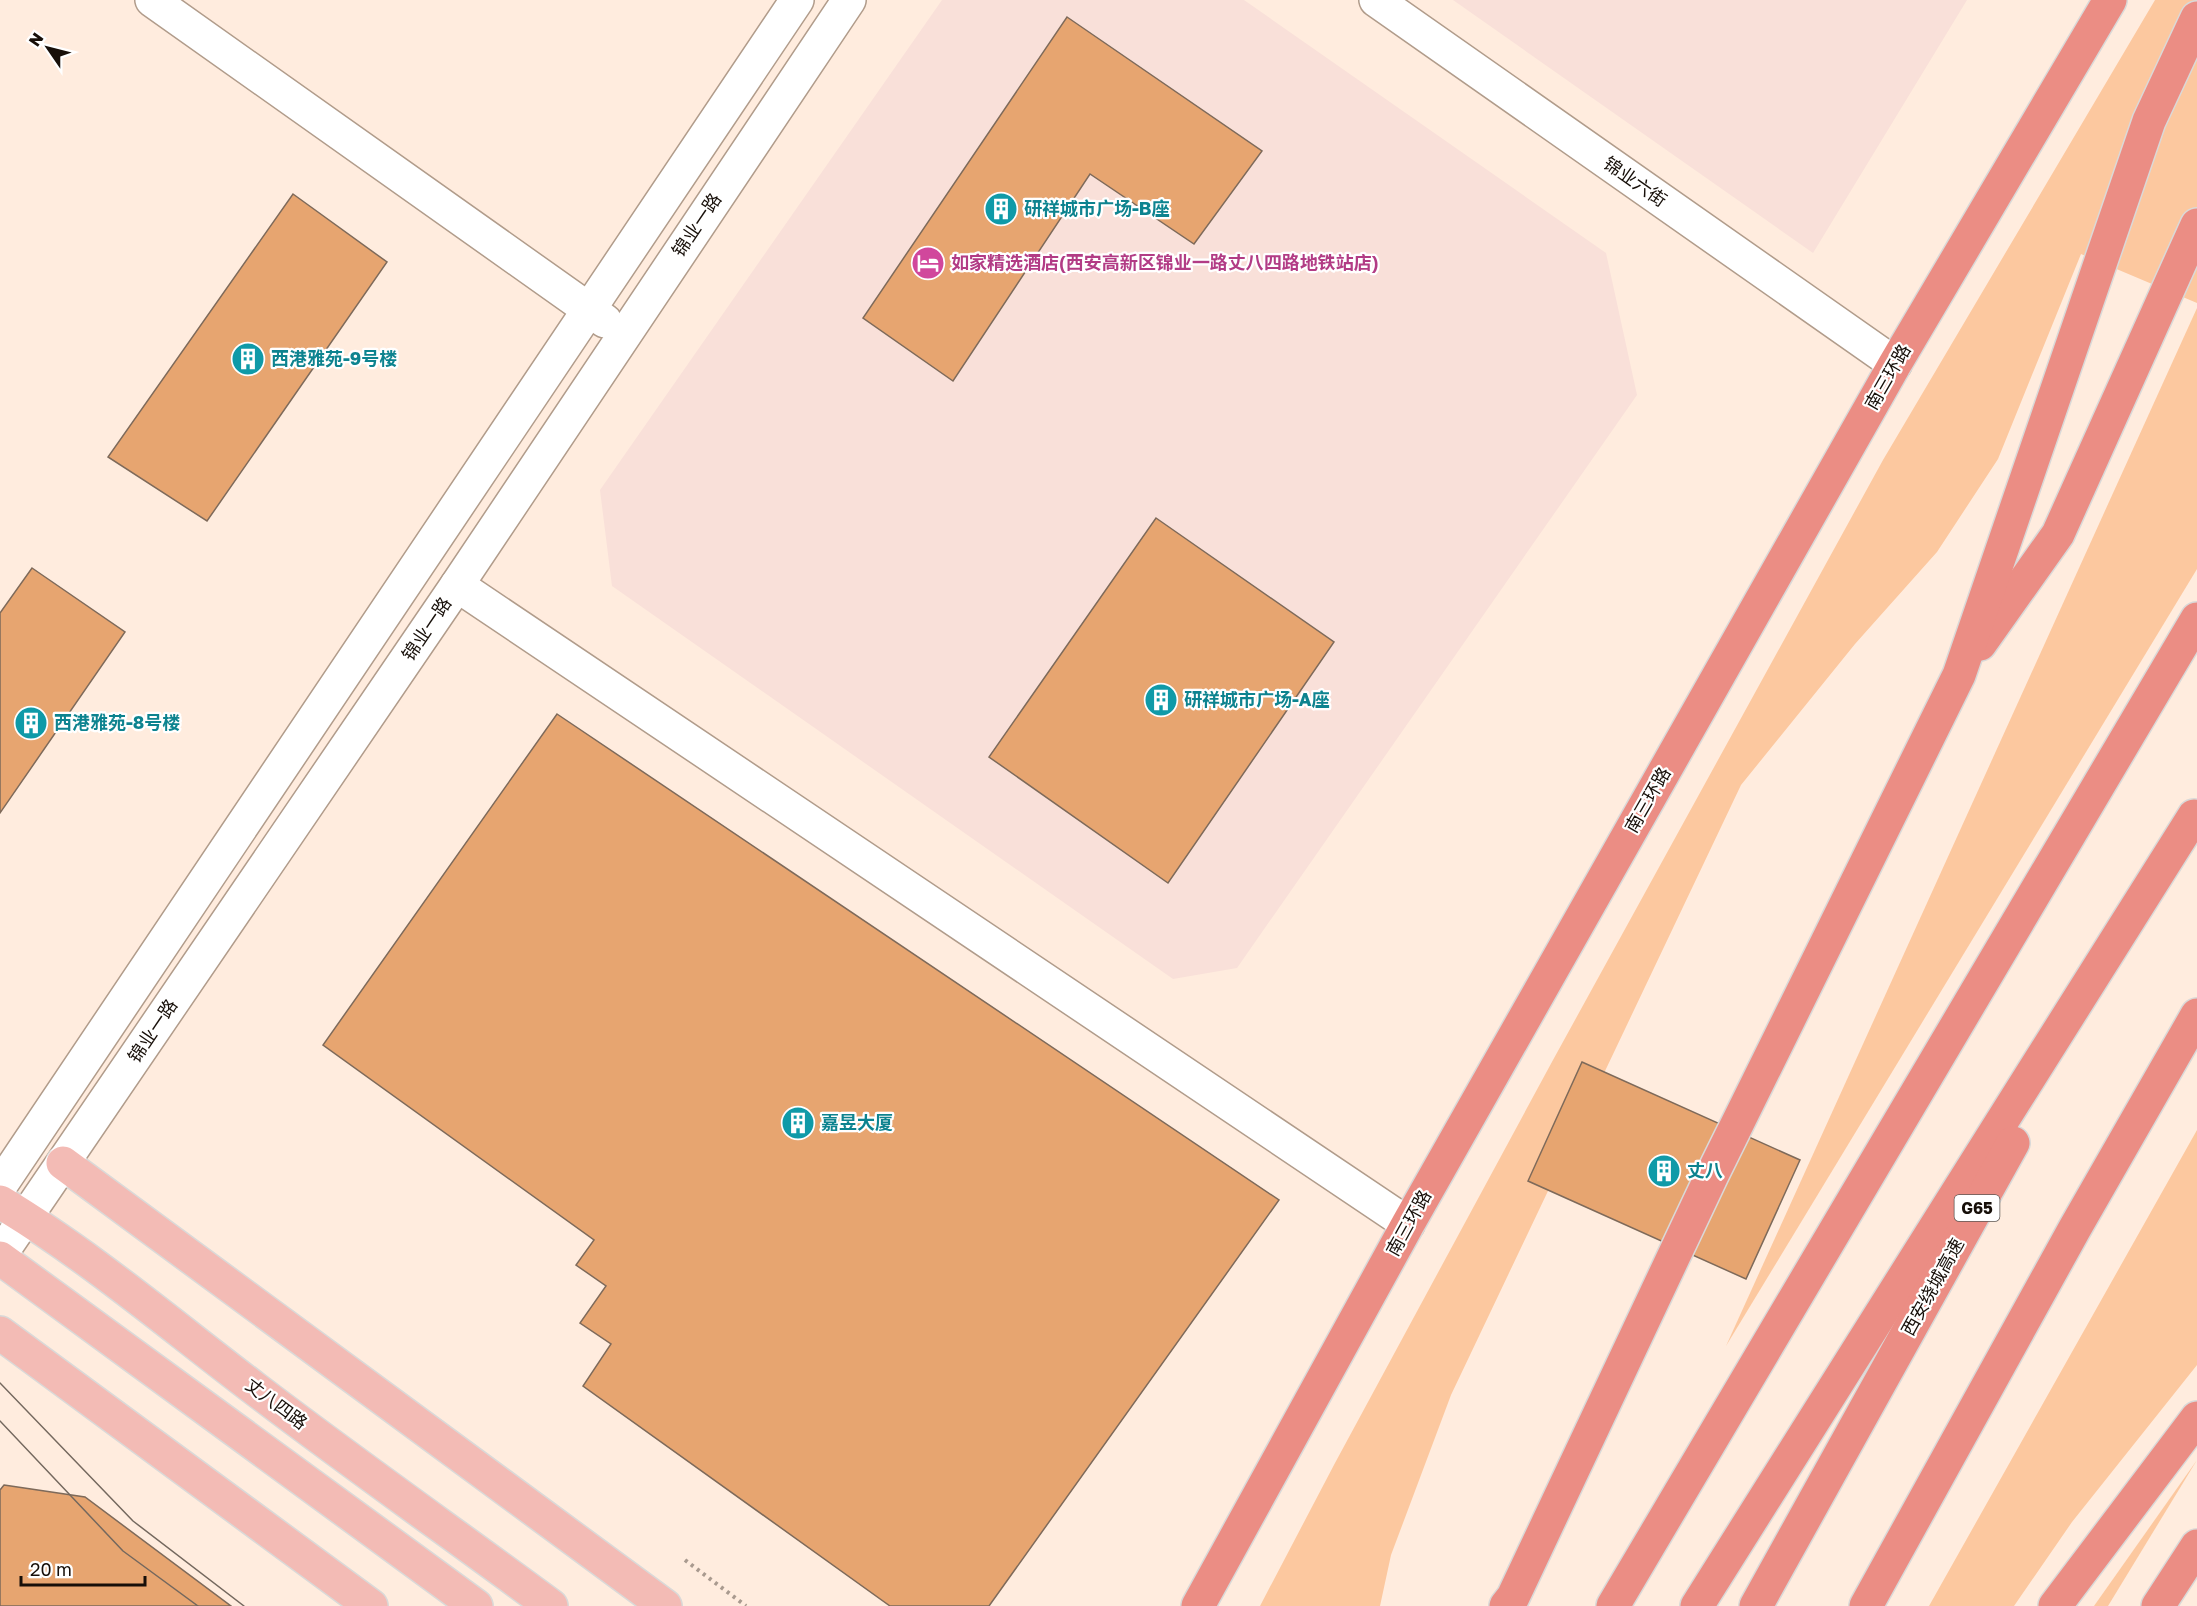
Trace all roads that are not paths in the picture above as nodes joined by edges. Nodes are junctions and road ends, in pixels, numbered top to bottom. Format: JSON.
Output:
{"nodes":[{"id":1,"x":152,"y":0,"type":"edge"},
{"id":2,"x":797,"y":0,"type":"edge"},
{"id":3,"x":849,"y":0,"type":"edge"},
{"id":4,"x":1376,"y":0,"type":"edge"},
{"id":5,"x":2110,"y":0,"type":"edge"},
{"id":6,"x":2197,"y":18,"type":"edge"},
{"id":7,"x":2197,"y":225,"type":"edge"},
{"id":8,"x":589,"y":309,"type":"junction"},
{"id":9,"x":623,"y":336,"type":"junction"},
{"id":10,"x":1895,"y":364,"type":"junction"},
{"id":11,"x":457,"y":585,"type":"junction"},
{"id":12,"x":2197,"y":619,"type":"edge"},
{"id":13,"x":1959,"y":675,"type":"junction"},
{"id":14,"x":2195,"y":814,"type":"edge"},
{"id":15,"x":2197,"y":1015,"type":"edge"},
{"id":16,"x":63,"y":1163,"type":"junction"},
{"id":17,"x":0,"y":1186,"type":"edge"},
{"id":18,"x":13,"y":1210,"type":"edge"},
{"id":19,"x":1408,"y":1224,"type":"junction"},
{"id":20,"x":0,"y":1257,"type":"edge"},
{"id":21,"x":0,"y":1333,"type":"edge"},
{"id":22,"x":2197,"y":1418,"type":"edge"},
{"id":23,"x":2197,"y":1546,"type":"edge"},
{"id":24,"x":371,"y":1606,"type":"edge"},
{"id":25,"x":476,"y":1606,"type":"edge"},
{"id":26,"x":551,"y":1606,"type":"edge"},
{"id":27,"x":665,"y":1606,"type":"edge"},
{"id":28,"x":1198,"y":1606,"type":"edge"},
{"id":29,"x":1506,"y":1606,"type":"edge"},
{"id":30,"x":1613,"y":1606,"type":"edge"},
{"id":31,"x":1697,"y":1606,"type":"edge"},
{"id":32,"x":1756,"y":1606,"type":"edge"},
{"id":33,"x":1866,"y":1606,"type":"edge"},
{"id":34,"x":2055,"y":1606,"type":"edge"},
{"id":35,"x":2158,"y":1606,"type":"edge"}],
"edges":[{"from":1,"to":8,"type":"street"},
{"from":2,"to":8,"type":"street"},
{"from":3,"to":9,"type":"street","name":"锦业一路"},
{"from":4,"to":10,"type":"street","name":"锦业六街"},
{"from":5,"to":10,"type":"highway","name":"南三环路"},
{"from":6,"to":13,"type":"highway"},
{"from":7,"to":13,"type":"highway"},
{"from":8,"to":9,"type":"street"},
{"from":8,"to":17,"type":"street"},
{"from":9,"to":11,"type":"street","name":"锦业一路"},
{"from":10,"to":19,"type":"highway","name":"南三环路"},
{"from":11,"to":16,"type":"street","name":"锦业一路"},
{"from":11,"to":19,"type":"street"},
{"from":12,"to":30,"type":"highway"},
{"from":13,"to":29,"type":"highway"},
{"from":14,"to":31,"type":"highway"},
{"from":14,"to":32,"type":"highway","name":"西安绕城高速","number":"G65"},
{"from":15,"to":33,"type":"highway"},
{"from":16,"to":18,"type":"street","name":"锦业一路"},
{"from":16,"to":27,"type":"main road"},
{"from":18,"to":20,"type":"street","name":"锦业一路"},
{"from":18,"to":26,"type":"main road","name":"丈八四路"},
{"from":19,"to":28,"type":"highway","name":"南三环路"},
{"from":20,"to":25,"type":"main road"},
{"from":21,"to":24,"type":"main road"},
{"from":22,"to":34,"type":"highway"},
{"from":23,"to":35,"type":"highway"}]}
